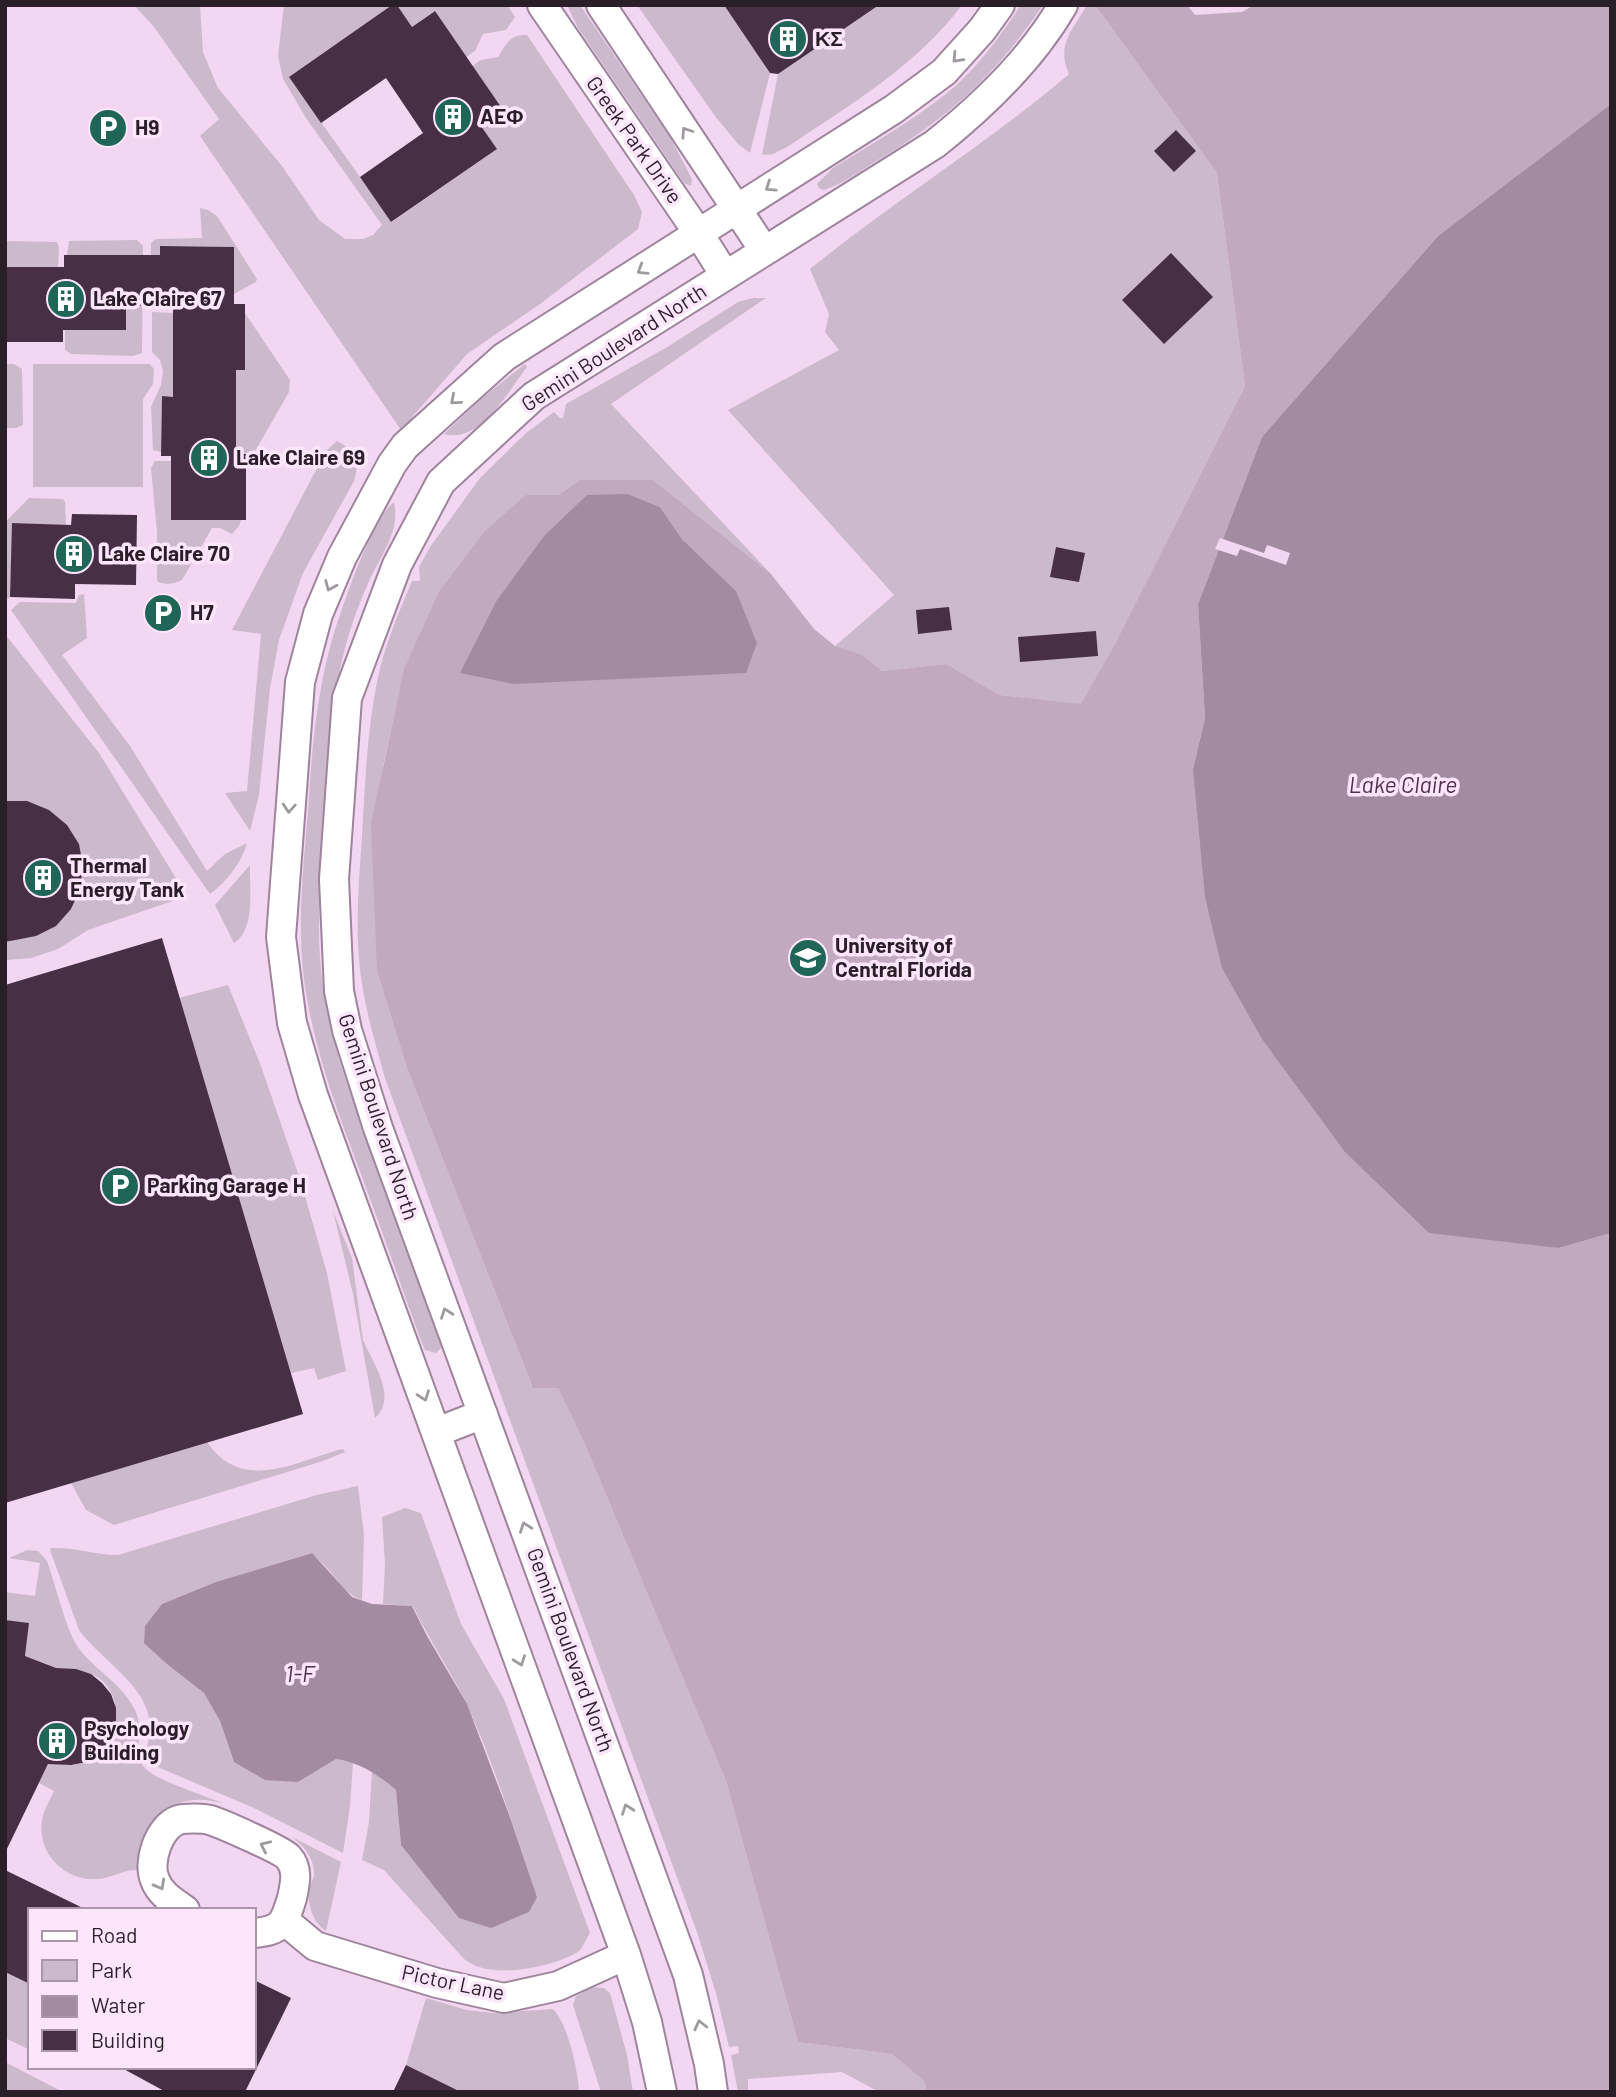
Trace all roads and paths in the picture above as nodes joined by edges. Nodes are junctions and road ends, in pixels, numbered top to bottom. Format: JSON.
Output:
{"nodes":[{"id":1,"x":542,"y":5,"type":"edge"},
{"id":2,"x":601,"y":5,"type":"edge"},
{"id":3,"x":1000,"y":5,"type":"edge"},
{"id":4,"x":1063,"y":5,"type":"edge"},
{"id":5,"x":737,"y":209,"type":"junction"},
{"id":6,"x":699,"y":234,"type":"junction"},
{"id":7,"x":764,"y":250,"type":"junction"},
{"id":8,"x":724,"y":275,"type":"junction"},
{"id":9,"x":483,"y":1414,"type":"junction"},
{"id":10,"x":437,"y":1432,"type":"junction"},
{"id":11,"x":182,"y":1908,"type":"edge"},
{"id":12,"x":285,"y":1921,"type":"junction"},
{"id":13,"x":256,"y":1933,"type":"edge"},
{"id":14,"x":626,"y":1955,"type":"junction"},
{"id":15,"x":662,"y":2092,"type":"edge"},
{"id":16,"x":713,"y":2092,"type":"edge"}],
"edges":[{"from":1,"to":6,"type":"street","name":"Greek Park Drive"},
{"from":5,"to":2,"type":"street","one_way":true},
{"from":3,"to":5,"type":"street","one_way":true},
{"from":4,"to":7,"type":"street","name":"Gemini Boulevard North"},
{"from":5,"to":6,"type":"street"},
{"from":5,"to":7,"type":"street"},
{"from":6,"to":8,"type":"street","name":"Greek Park Drive"},
{"from":6,"to":10,"type":"street","one_way":true},
{"from":7,"to":8,"type":"street","name":"Gemini Boulevard North"},
{"from":9,"to":8,"type":"street","name":"Gemini Boulevard North","one_way":true},
{"from":9,"to":10,"type":"street"},
{"from":16,"to":9,"type":"street","name":"Gemini Boulevard North","one_way":true},
{"from":10,"to":14,"type":"street","one_way":true},
{"from":12,"to":11,"type":"street","one_way":true},
{"from":12,"to":13,"type":"street"},
{"from":12,"to":14,"type":"street","name":"Pictor Lane"},
{"from":14,"to":15,"type":"street"}]}
